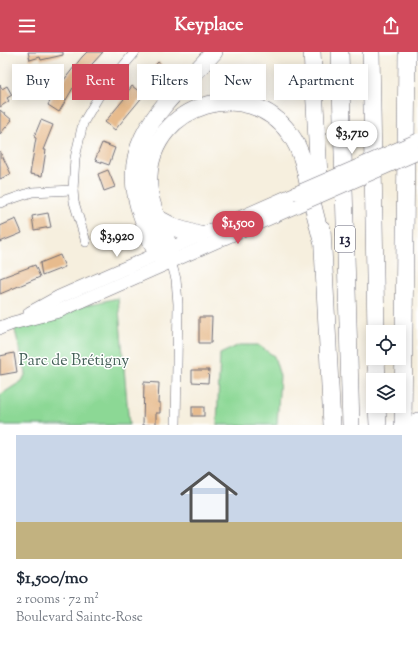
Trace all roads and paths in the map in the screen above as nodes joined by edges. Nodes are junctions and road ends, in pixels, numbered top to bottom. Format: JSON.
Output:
{"nodes":[{"id":1,"x":135,"y":52,"type":"edge"},
{"id":2,"x":214,"y":52,"type":"edge"},
{"id":3,"x":312,"y":52,"type":"edge"},
{"id":4,"x":340,"y":52,"type":"edge"},
{"id":5,"x":371,"y":52,"type":"edge"},
{"id":6,"x":407,"y":52,"type":"edge"},
{"id":7,"x":407,"y":82,"type":"junction"},
{"id":8,"x":418,"y":140,"type":"edge"},
{"id":9,"x":418,"y":153,"type":"edge"},
{"id":10,"x":418,"y":164,"type":"edge"},
{"id":11,"x":73,"y":190,"type":"junction"},
{"id":12,"x":0,"y":203,"type":"edge"},
{"id":13,"x":157,"y":218,"type":"junction"},
{"id":14,"x":199,"y":235,"type":"junction"},
{"id":15,"x":322,"y":241,"type":"junction"},
{"id":16,"x":86,"y":242,"type":"dead end"},
{"id":17,"x":166,"y":254,"type":"junction"},
{"id":18,"x":376,"y":325,"type":"edge"},
{"id":19,"x":0,"y":328,"type":"edge"},
{"id":20,"x":377,"y":413,"type":"edge"},
{"id":21,"x":418,"y":421,"type":"edge"},
{"id":22,"x":176,"y":425,"type":"edge"},
{"id":23,"x":332,"y":425,"type":"edge"},
{"id":24,"x":351,"y":425,"type":"edge"},
{"id":25,"x":378,"y":425,"type":"edge"},
{"id":26,"x":404,"y":425,"type":"edge"},
{"id":27,"x":417,"y":425,"type":"edge"}],
"edges":[{"from":1,"to":11,"type":"street"},
{"from":2,"to":17,"type":"highway"},
{"from":3,"to":15,"type":"highway"},
{"from":4,"to":24,"type":"highway","number":"13"},
{"from":5,"to":18,"type":"highway","number":"13"},
{"from":6,"to":7,"type":"highway"},
{"from":7,"to":10,"type":"highway"},
{"from":7,"to":26,"type":"highway"},
{"from":8,"to":14,"type":"street","bridge":true},
{"from":9,"to":17,"type":"street","bridge":true},
{"from":11,"to":12,"type":"street"},
{"from":11,"to":16,"type":"street"},
{"from":13,"to":14,"type":"highway"},
{"from":13,"to":15,"type":"highway"},
{"from":13,"to":17,"type":"highway"},
{"from":14,"to":17,"type":"street"},
{"from":15,"to":23,"type":"highway"},
{"from":17,"to":19,"type":"street"},
{"from":17,"to":22,"type":"street"},
{"from":20,"to":25,"type":"highway"},
{"from":21,"to":27,"type":"highway"}]}
